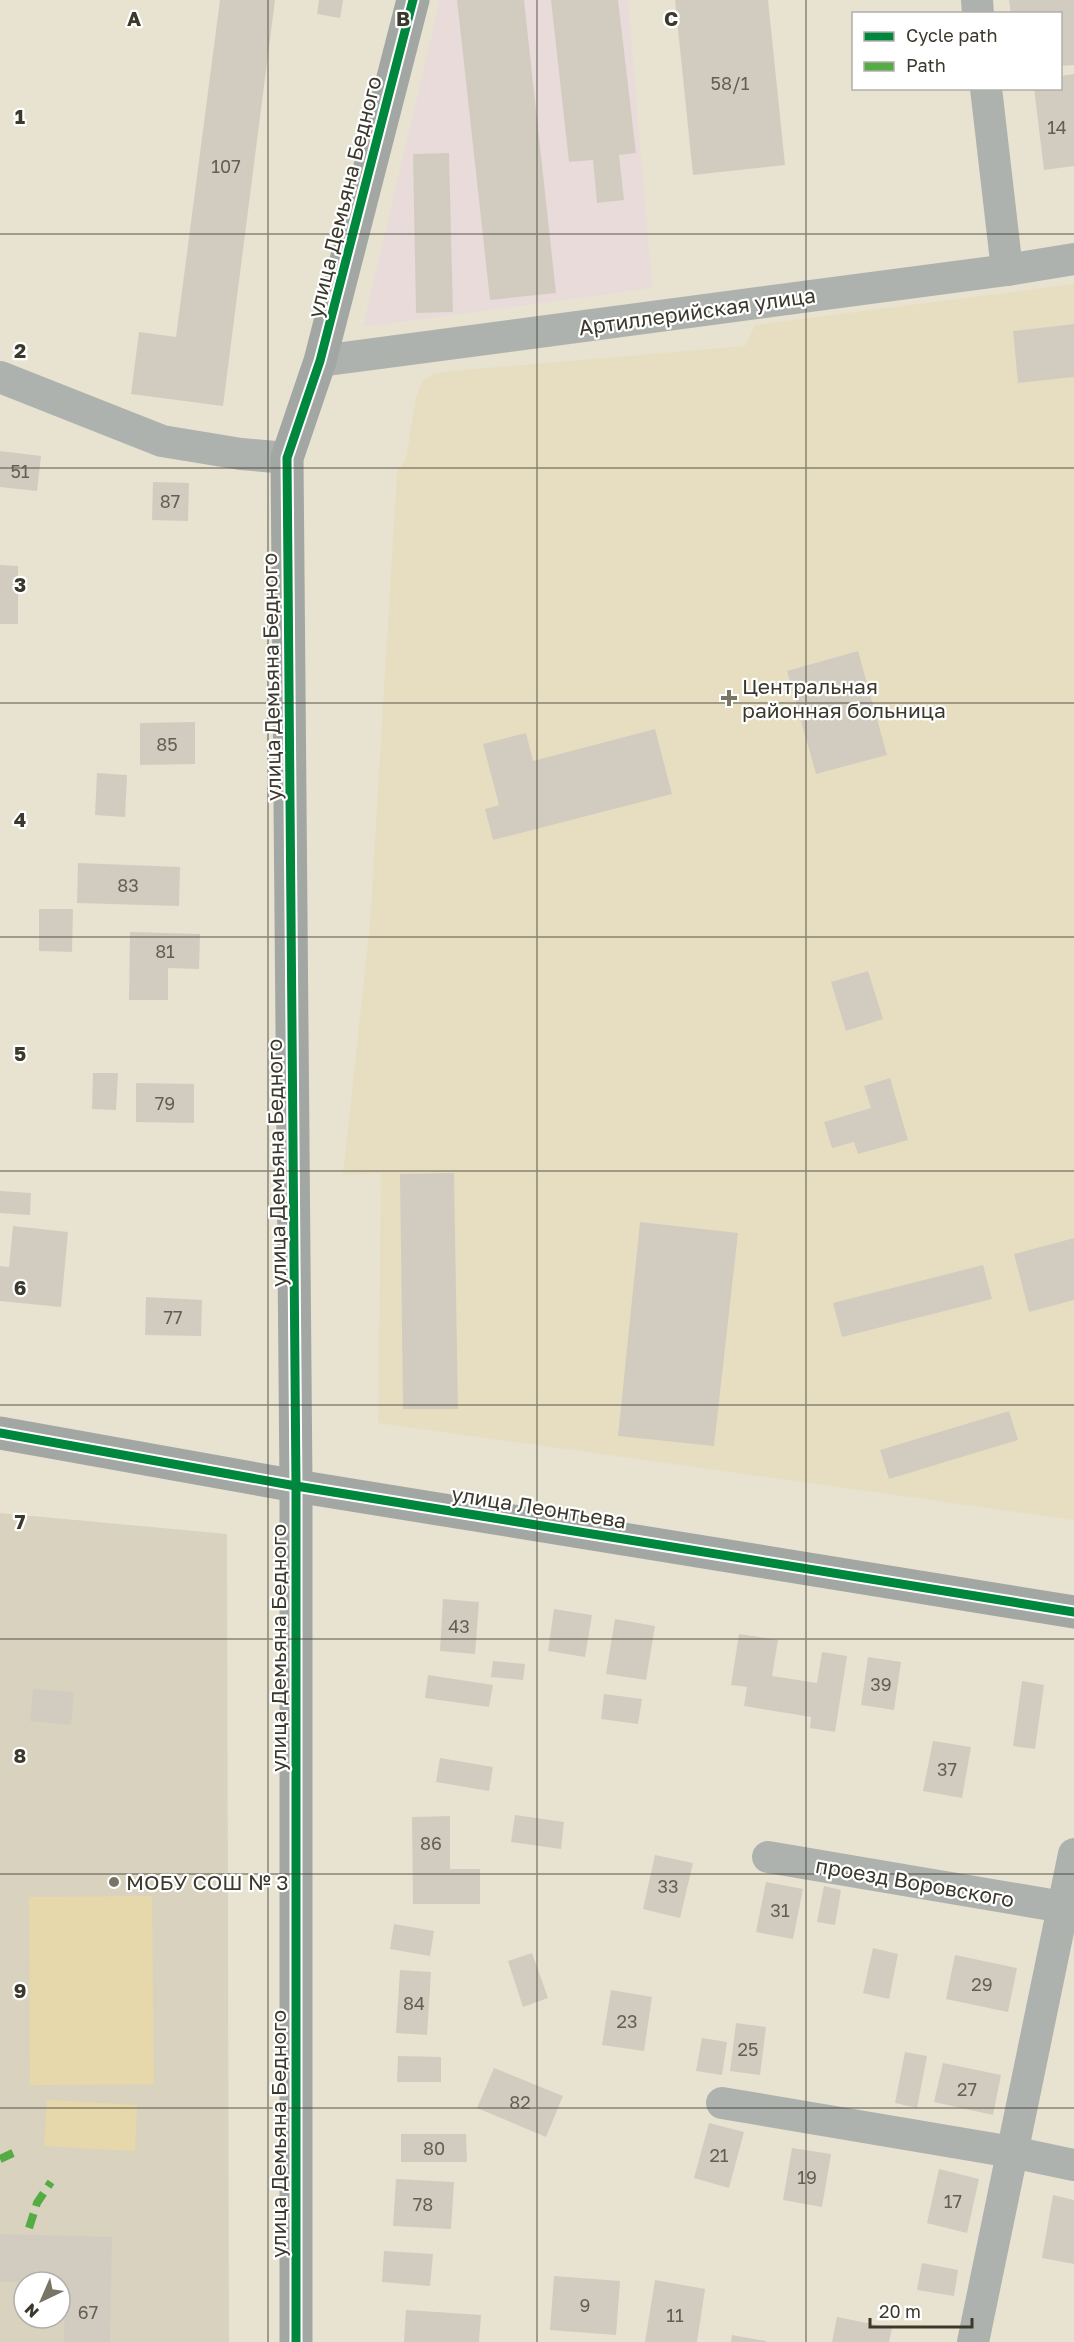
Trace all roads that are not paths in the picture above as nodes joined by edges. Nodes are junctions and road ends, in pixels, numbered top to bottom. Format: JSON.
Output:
{"nodes":[{"id":1,"x":413,"y":0,"type":"edge"},
{"id":2,"x":986,"y":90,"type":"edge"},
{"id":3,"x":1074,"y":259,"type":"edge"},
{"id":4,"x":1007,"y":270,"type":"junction"},
{"id":5,"x":320,"y":361,"type":"junction"},
{"id":6,"x":0,"y":377,"type":"edge"},
{"id":7,"x":287,"y":458,"type":"junction"},
{"id":8,"x":0,"y":1433,"type":"edge"},
{"id":9,"x":296,"y":1486,"type":"junction"},
{"id":10,"x":1074,"y":1612,"type":"edge"},
{"id":11,"x":1074,"y":1854,"type":"edge"},
{"id":12,"x":768,"y":1857,"type":"dead end"},
{"id":13,"x":1063,"y":1907,"type":"junction"},
{"id":14,"x":722,"y":2103,"type":"dead end"},
{"id":15,"x":1012,"y":2152,"type":"junction"},
{"id":16,"x":1074,"y":2165,"type":"edge"},
{"id":17,"x":296,"y":2342,"type":"edge"},
{"id":18,"x":973,"y":2342,"type":"edge"}],
"edges":[{"from":1,"to":5,"type":"street","name":"улица Демьяна Бедного"},
{"from":2,"to":4,"type":"street"},
{"from":3,"to":4,"type":"street","name":"Артиллерийская улица"},
{"from":4,"to":5,"type":"street","name":"Артиллерийская улица"},
{"from":5,"to":7,"type":"street","name":"улица Демьяна Бедного"},
{"from":6,"to":7,"type":"street"},
{"from":7,"to":9,"type":"street","name":"улица Демьяна Бедного"},
{"from":8,"to":9,"type":"street","name":"улица Леонтьева"},
{"from":9,"to":10,"type":"street","name":"улица Леонтьева"},
{"from":9,"to":17,"type":"street","name":"улица Демьяна Бедного"},
{"from":11,"to":13,"type":"street"},
{"from":12,"to":13,"type":"street","name":"проезд Воровского"},
{"from":13,"to":15,"type":"street"},
{"from":14,"to":15,"type":"street"},
{"from":15,"to":16,"type":"street"},
{"from":15,"to":18,"type":"street"}]}
